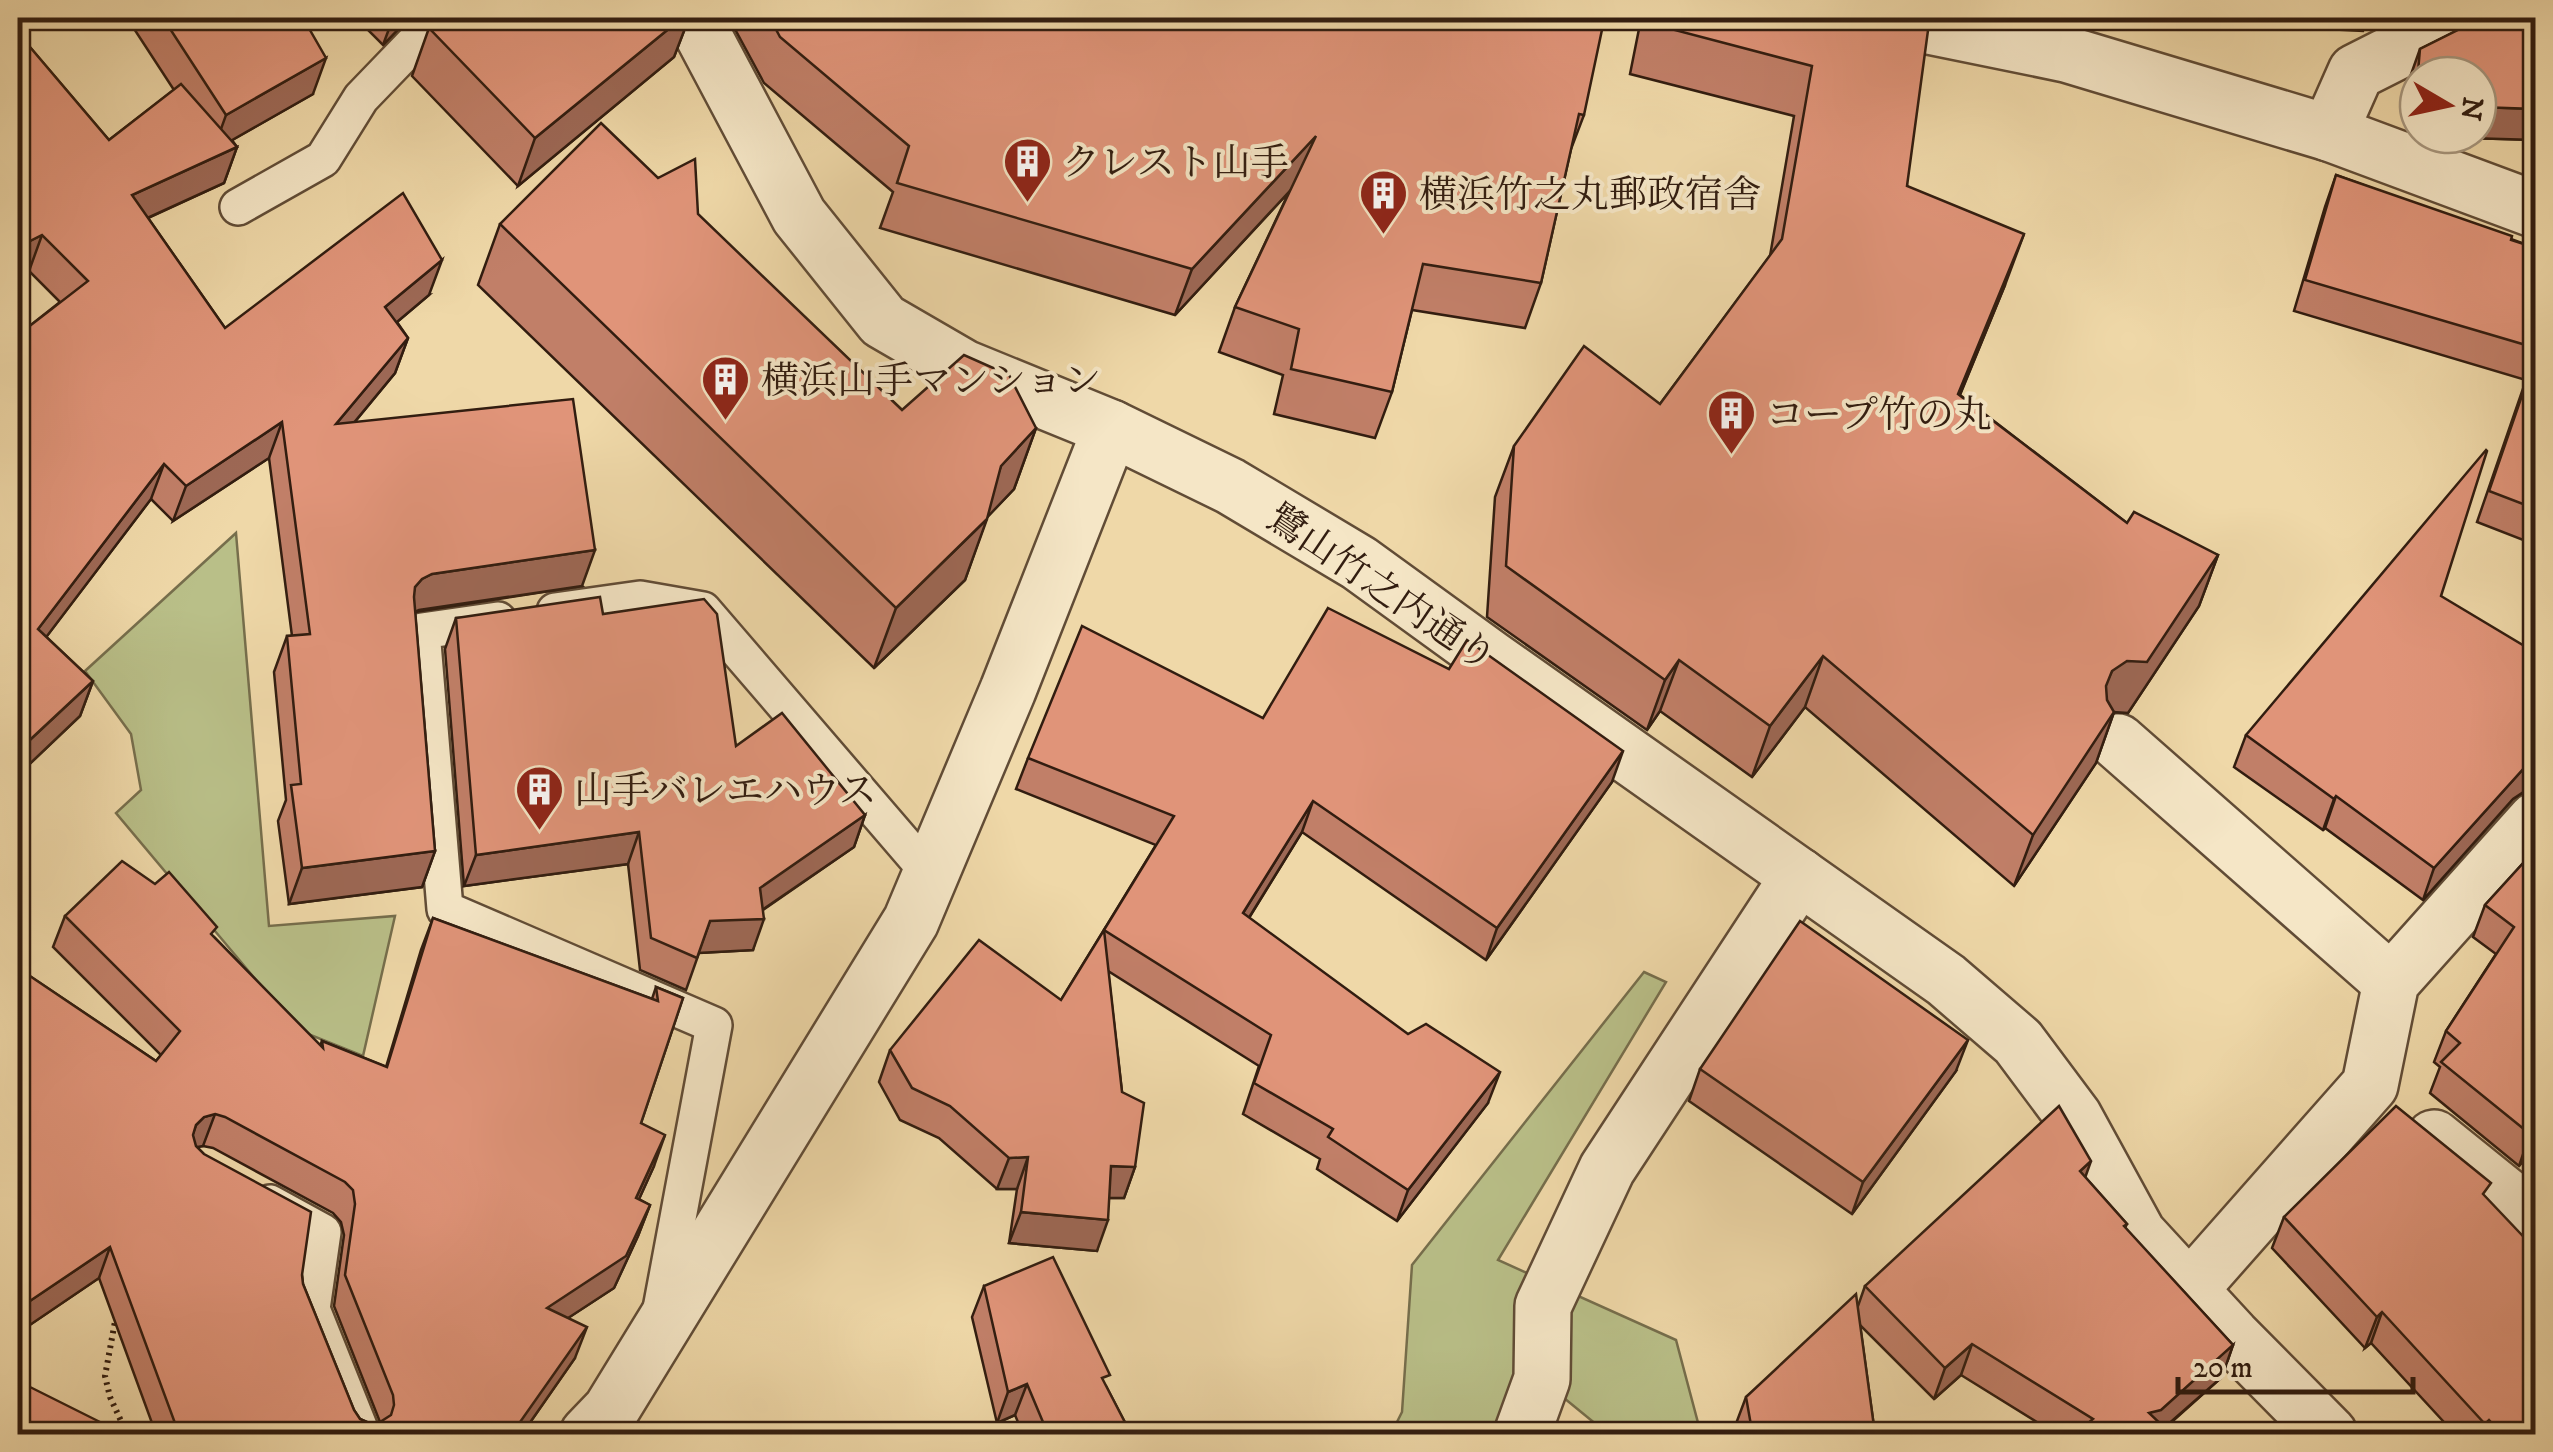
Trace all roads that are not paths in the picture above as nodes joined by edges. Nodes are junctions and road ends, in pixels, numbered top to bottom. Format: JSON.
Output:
{"nodes":[{"id":1,"x":438,"y":18,"type":"edge"},
{"id":2,"x":694,"y":18,"type":"edge"},
{"id":3,"x":1890,"y":18,"type":"edge"},
{"id":4,"x":2463,"y":18,"type":"edge"},
{"id":5,"x":2329,"y":132,"type":"junction"},
{"id":6,"x":238,"y":206,"type":"dead end"},
{"id":7,"x":2536,"y":210,"type":"edge"},
{"id":8,"x":1110,"y":428,"type":"junction"},
{"id":9,"x":2118,"y":742,"type":"edge"},
{"id":10,"x":2536,"y":820,"type":"edge"},
{"id":11,"x":930,"y":874,"type":"junction"},
{"id":12,"x":1799,"y":876,"type":"junction"},
{"id":13,"x":2392,"y":982,"type":"junction"},
{"id":14,"x":2370,"y":1085,"type":"junction"},
{"id":15,"x":238,"y":1186,"type":"edge"},
{"id":16,"x":2536,"y":1224,"type":"edge"},
{"id":17,"x":2189,"y":1290,"type":"junction"},
{"id":18,"x":656,"y":1338,"type":"junction"},
{"id":19,"x":2316,"y":1430,"type":"edge"},
{"id":20,"x":362,"y":1434,"type":"edge"},
{"id":21,"x":588,"y":1434,"type":"edge"},
{"id":22,"x":1522,"y":1434,"type":"edge"}],
"edges":[{"from":1,"to":6,"type":"lane"},
{"from":2,"to":8,"type":"street","name":"鷺山竹之内通り"},
{"from":3,"to":5,"type":"street"},
{"from":4,"to":5,"type":"street"},
{"from":5,"to":7,"type":"street"},
{"from":8,"to":11,"type":"street"},
{"from":8,"to":12,"type":"street","name":"鷺山竹之内通り"},
{"from":9,"to":13,"type":"street"},
{"from":10,"to":13,"type":"street"},
{"from":11,"to":18,"type":"street"},
{"from":11,"to":18,"type":"lane"},
{"from":12,"to":17,"type":"street","name":"鷺山竹之内通り"},
{"from":12,"to":22,"type":"street"},
{"from":13,"to":14,"type":"street"},
{"from":14,"to":16,"type":"street"},
{"from":14,"to":17,"type":"street"},
{"from":15,"to":20,"type":"lane"},
{"from":17,"to":19,"type":"street","name":"鷺山竹之内通り"},
{"from":18,"to":21,"type":"street"}]}
